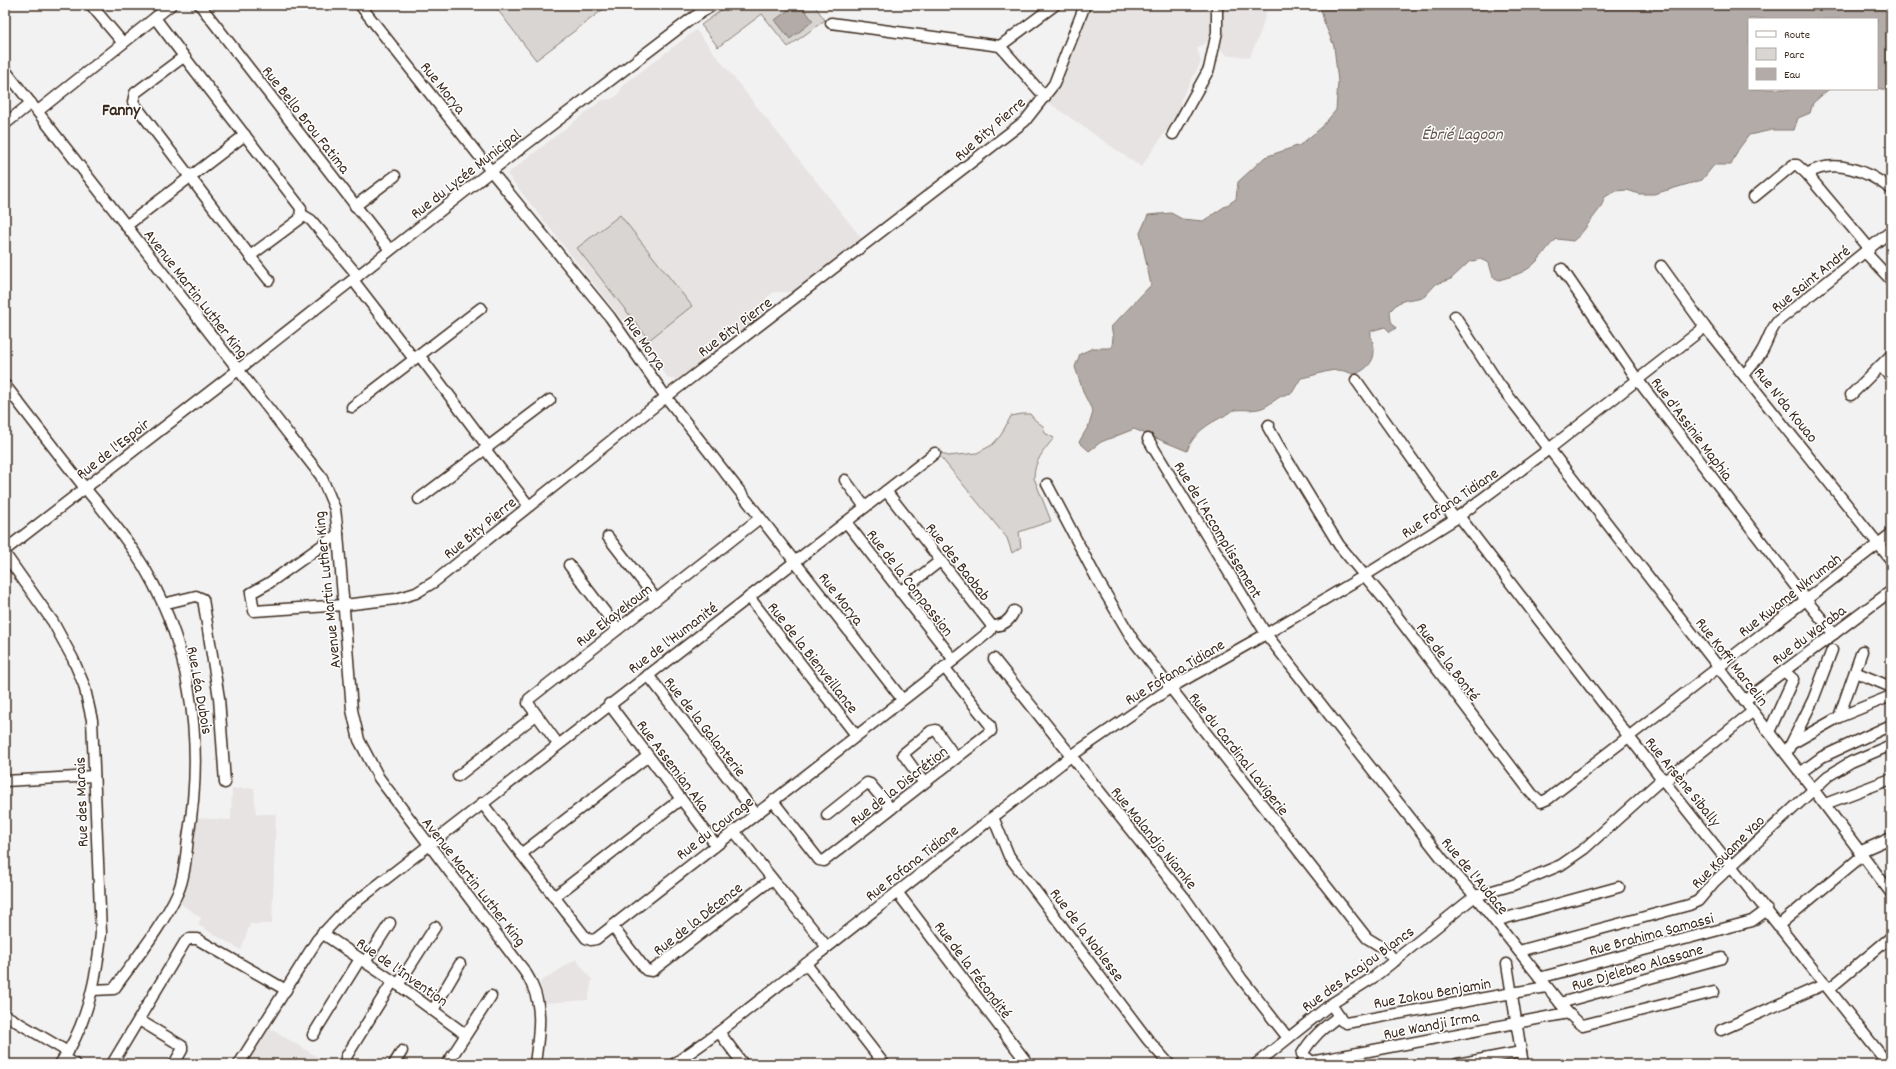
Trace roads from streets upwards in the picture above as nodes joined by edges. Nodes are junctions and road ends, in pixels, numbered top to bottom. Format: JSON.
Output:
{"nodes":[{"id":1,"x":92,"y":5,"type":"edge"},
{"id":2,"x":172,"y":5,"type":"edge"},
{"id":3,"x":200,"y":5,"type":"edge"},
{"id":4,"x":360,"y":5,"type":"edge"},
{"id":5,"x":714,"y":5,"type":"edge"},
{"id":6,"x":1055,"y":5,"type":"edge"},
{"id":7,"x":1085,"y":5,"type":"edge"},
{"id":8,"x":1217,"y":5,"type":"edge"},
{"id":9,"x":155,"y":18,"type":"junction"},
{"id":10,"x":831,"y":23,"type":"dead end"},
{"id":11,"x":123,"y":43,"type":"junction"},
{"id":12,"x":1000,"y":46,"type":"junction"},
{"id":13,"x":186,"y":59,"type":"junction"},
{"id":14,"x":5,"y":70,"type":"edge"},
{"id":15,"x":1045,"y":96,"type":"junction"},
{"id":16,"x":31,"y":103,"type":"junction"},
{"id":17,"x":38,"y":112,"type":"junction"},
{"id":18,"x":5,"y":124,"type":"edge"},
{"id":19,"x":1174,"y":134,"type":"dead end"},
{"id":20,"x":245,"y":135,"type":"junction"},
{"id":21,"x":491,"y":171,"type":"junction"},
{"id":22,"x":1807,"y":174,"type":"junction"},
{"id":23,"x":395,"y":176,"type":"dead end"},
{"id":24,"x":189,"y":178,"type":"junction"},
{"id":25,"x":1891,"y":190,"type":"edge"},
{"id":26,"x":1754,"y":197,"type":"dead end"},
{"id":27,"x":355,"y":206,"type":"junction"},
{"id":28,"x":301,"y":214,"type":"junction"},
{"id":29,"x":126,"y":226,"type":"junction"},
{"id":30,"x":1891,"y":231,"type":"edge"},
{"id":31,"x":390,"y":250,"type":"junction"},
{"id":32,"x":1867,"y":250,"type":"junction"},
{"id":33,"x":250,"y":256,"type":"junction"},
{"id":34,"x":1661,"y":266,"type":"dead end"},
{"id":35,"x":1562,"y":269,"type":"dead end"},
{"id":36,"x":355,"y":278,"type":"junction"},
{"id":37,"x":269,"y":280,"type":"dead end"},
{"id":38,"x":1891,"y":280,"type":"edge"},
{"id":39,"x":481,"y":308,"type":"dead end"},
{"id":40,"x":1455,"y":316,"type":"dead end"},
{"id":41,"x":1705,"y":327,"type":"junction"},
{"id":42,"x":1891,"y":355,"type":"edge"},
{"id":43,"x":417,"y":357,"type":"junction"},
{"id":44,"x":1880,"y":366,"type":"junction"},
{"id":45,"x":238,"y":370,"type":"junction"},
{"id":46,"x":1744,"y":375,"type":"junction"},
{"id":47,"x":1891,"y":377,"type":"edge"},
{"id":48,"x":1637,"y":379,"type":"junction"},
{"id":49,"x":1356,"y":380,"type":"dead end"},
{"id":50,"x":5,"y":385,"type":"edge"},
{"id":51,"x":1851,"y":395,"type":"dead end"},
{"id":52,"x":666,"y":397,"type":"junction"},
{"id":53,"x":550,"y":400,"type":"dead end"},
{"id":54,"x":352,"y":407,"type":"dead end"},
{"id":55,"x":1269,"y":425,"type":"dead end"},
{"id":56,"x":1148,"y":439,"type":"dead end"},
{"id":57,"x":487,"y":448,"type":"junction"},
{"id":58,"x":1550,"y":449,"type":"junction"},
{"id":59,"x":935,"y":453,"type":"dead end"},
{"id":60,"x":845,"y":480,"type":"dead end"},
{"id":61,"x":1048,"y":484,"type":"dead end"},
{"id":62,"x":85,"y":488,"type":"junction"},
{"id":63,"x":886,"y":491,"type":"junction"},
{"id":64,"x":419,"y":499,"type":"dead end"},
{"id":65,"x":529,"y":506,"type":"junction"},
{"id":66,"x":865,"y":507,"type":"junction"},
{"id":67,"x":1457,"y":517,"type":"junction"},
{"id":68,"x":760,"y":518,"type":"junction"},
{"id":69,"x":846,"y":522,"type":"junction"},
{"id":70,"x":338,"y":534,"type":"junction"},
{"id":71,"x":1891,"y":534,"type":"edge"},
{"id":72,"x":608,"y":537,"type":"dead end"},
{"id":73,"x":1879,"y":544,"type":"junction"},
{"id":74,"x":5,"y":550,"type":"edge"},
{"id":75,"x":5,"y":554,"type":"edge"},
{"id":76,"x":1891,"y":560,"type":"edge"},
{"id":77,"x":940,"y":561,"type":"junction"},
{"id":78,"x":794,"y":562,"type":"junction"},
{"id":79,"x":569,"y":565,"type":"dead end"},
{"id":80,"x":1364,"y":576,"type":"junction"},
{"id":81,"x":900,"y":592,"type":"junction"},
{"id":82,"x":1891,"y":592,"type":"edge"},
{"id":83,"x":749,"y":597,"type":"junction"},
{"id":84,"x":656,"y":599,"type":"junction"},
{"id":85,"x":1806,"y":600,"type":"junction"},
{"id":86,"x":164,"y":604,"type":"junction"},
{"id":87,"x":344,"y":605,"type":"junction"},
{"id":88,"x":1014,"y":611,"type":"dead end"},
{"id":89,"x":992,"y":626,"type":"junction"},
{"id":90,"x":618,"y":629,"type":"junction"},
{"id":91,"x":1266,"y":634,"type":"junction"},
{"id":92,"x":1834,"y":634,"type":"junction"},
{"id":93,"x":1832,"y":650,"type":"dead end"},
{"id":94,"x":1862,"y":651,"type":"dead end"},
{"id":95,"x":994,"y":659,"type":"dead end"},
{"id":96,"x":954,"y":660,"type":"junction"},
{"id":97,"x":944,"y":668,"type":"junction"},
{"id":98,"x":1718,"y":668,"type":"junction"},
{"id":99,"x":1784,"y":671,"type":"junction"},
{"id":100,"x":1855,"y":672,"type":"junction"},
{"id":101,"x":648,"y":675,"type":"junction"},
{"id":102,"x":1891,"y":686,"type":"edge"},
{"id":103,"x":1170,"y":688,"type":"junction"},
{"id":104,"x":1891,"y":696,"type":"edge"},
{"id":105,"x":902,"y":700,"type":"junction"},
{"id":106,"x":1744,"y":701,"type":"junction"},
{"id":107,"x":609,"y":704,"type":"junction"},
{"id":108,"x":1752,"y":712,"type":"junction"},
{"id":109,"x":536,"y":715,"type":"junction"},
{"id":110,"x":1839,"y":718,"type":"junction"},
{"id":111,"x":1891,"y":725,"type":"edge"},
{"id":112,"x":1769,"y":732,"type":"junction"},
{"id":113,"x":856,"y":735,"type":"junction"},
{"id":114,"x":1629,"y":737,"type":"junction"},
{"id":115,"x":1793,"y":743,"type":"junction"},
{"id":116,"x":558,"y":744,"type":"junction"},
{"id":117,"x":1891,"y":745,"type":"edge"},
{"id":118,"x":1786,"y":754,"type":"junction"},
{"id":119,"x":648,"y":756,"type":"junction"},
{"id":120,"x":1071,"y":756,"type":"junction"},
{"id":121,"x":956,"y":758,"type":"junction"},
{"id":122,"x":1800,"y":772,"type":"junction"},
{"id":123,"x":94,"y":776,"type":"junction"},
{"id":124,"x":458,"y":776,"type":"dead end"},
{"id":125,"x":1891,"y":779,"type":"edge"},
{"id":126,"x":1664,"y":780,"type":"junction"},
{"id":127,"x":5,"y":781,"type":"edge"},
{"id":128,"x":225,"y":783,"type":"dead end"},
{"id":129,"x":924,"y":783,"type":"junction"},
{"id":130,"x":1813,"y":789,"type":"junction"},
{"id":131,"x":681,"y":799,"type":"junction"},
{"id":132,"x":773,"y":801,"type":"junction"},
{"id":133,"x":482,"y":803,"type":"junction"},
{"id":134,"x":1825,"y":804,"type":"junction"},
{"id":135,"x":891,"y":809,"type":"junction"},
{"id":136,"x":756,"y":814,"type":"junction"},
{"id":137,"x":827,"y":815,"type":"dead end"},
{"id":138,"x":992,"y":817,"type":"junction"},
{"id":139,"x":734,"y":831,"type":"junction"},
{"id":140,"x":1891,"y":838,"type":"edge"},
{"id":141,"x":428,"y":845,"type":"junction"},
{"id":142,"x":716,"y":845,"type":"junction"},
{"id":143,"x":521,"y":854,"type":"junction"},
{"id":144,"x":1861,"y":854,"type":"junction"},
{"id":145,"x":1732,"y":866,"type":"junction"},
{"id":146,"x":772,"y":879,"type":"junction"},
{"id":147,"x":1619,"y":887,"type":"dead end"},
{"id":148,"x":897,"y":892,"type":"junction"},
{"id":149,"x":1891,"y":893,"type":"edge"},
{"id":150,"x":554,"y":896,"type":"junction"},
{"id":151,"x":1475,"y":896,"type":"junction"},
{"id":152,"x":1767,"y":910,"type":"junction"},
{"id":153,"x":1495,"y":921,"type":"junction"},
{"id":154,"x":390,"y":923,"type":"dead end"},
{"id":155,"x":1779,"y":925,"type":"junction"},
{"id":156,"x":612,"y":926,"type":"junction"},
{"id":157,"x":435,"y":927,"type":"dead end"},
{"id":158,"x":322,"y":933,"type":"junction"},
{"id":159,"x":1891,"y":937,"type":"edge"},
{"id":160,"x":827,"y":946,"type":"junction"},
{"id":161,"x":1518,"y":952,"type":"junction"},
{"id":162,"x":1722,"y":958,"type":"dead end"},
{"id":163,"x":362,"y":960,"type":"junction"},
{"id":164,"x":1395,"y":961,"type":"junction"},
{"id":165,"x":460,"y":964,"type":"dead end"},
{"id":166,"x":806,"y":964,"type":"junction"},
{"id":167,"x":1506,"y":964,"type":"dead end"},
{"id":168,"x":1539,"y":978,"type":"junction"},
{"id":169,"x":396,"y":983,"type":"junction"},
{"id":170,"x":1546,"y":987,"type":"junction"},
{"id":171,"x":1827,"y":987,"type":"junction"},
{"id":172,"x":92,"y":990,"type":"junction"},
{"id":173,"x":286,"y":990,"type":"junction"},
{"id":174,"x":1714,"y":992,"type":"dead end"},
{"id":175,"x":1511,"y":994,"type":"junction"},
{"id":176,"x":491,"y":996,"type":"dead end"},
{"id":177,"x":1560,"y":1003,"type":"junction"},
{"id":178,"x":1332,"y":1004,"type":"junction"},
{"id":179,"x":433,"y":1010,"type":"junction"},
{"id":180,"x":1568,"y":1013,"type":"junction"},
{"id":181,"x":5,"y":1015,"type":"edge"},
{"id":182,"x":1338,"y":1016,"type":"junction"},
{"id":183,"x":139,"y":1020,"type":"junction"},
{"id":184,"x":1516,"y":1023,"type":"junction"},
{"id":185,"x":1721,"y":1030,"type":"dead end"},
{"id":186,"x":719,"y":1032,"type":"junction"},
{"id":187,"x":466,"y":1034,"type":"junction"},
{"id":188,"x":313,"y":1035,"type":"dead end"},
{"id":189,"x":1288,"y":1038,"type":"junction"},
{"id":190,"x":402,"y":1051,"type":"dead end"},
{"id":191,"x":1521,"y":1052,"type":"junction"},
{"id":192,"x":64,"y":1058,"type":"edge"},
{"id":193,"x":1311,"y":1061,"type":"junction"},
{"id":194,"x":75,"y":1064,"type":"edge"},
{"id":195,"x":112,"y":1064,"type":"edge"},
{"id":196,"x":174,"y":1064,"type":"edge"},
{"id":197,"x":239,"y":1064,"type":"edge"},
{"id":198,"x":347,"y":1064,"type":"edge"},
{"id":199,"x":394,"y":1064,"type":"edge"},
{"id":200,"x":447,"y":1064,"type":"edge"},
{"id":201,"x":535,"y":1064,"type":"edge"},
{"id":202,"x":674,"y":1064,"type":"edge"},
{"id":203,"x":743,"y":1064,"type":"edge"},
{"id":204,"x":884,"y":1064,"type":"edge"},
{"id":205,"x":1028,"y":1064,"type":"edge"},
{"id":206,"x":1169,"y":1064,"type":"edge"},
{"id":207,"x":1256,"y":1064,"type":"edge"},
{"id":208,"x":1300,"y":1064,"type":"edge"},
{"id":209,"x":1457,"y":1064,"type":"edge"},
{"id":210,"x":1523,"y":1064,"type":"edge"},
{"id":211,"x":1888,"y":1064,"type":"edge"}],
"edges":[{"from":1,"to":11,"type":"street"},
{"from":2,"to":9,"type":"street"},
{"from":3,"to":27,"type":"street","name":"Rue Bello Brou Fatima"},
{"from":4,"to":21,"type":"street","name":"Rue Morya"},
{"from":5,"to":21,"type":"street","name":"Rue du Lycée Municipal"},
{"from":6,"to":12,"type":"street"},
{"from":7,"to":15,"type":"street","name":"Rue Bity Pierre"},
{"from":8,"to":19,"type":"street"},
{"from":9,"to":11,"type":"street"},
{"from":9,"to":13,"type":"street"},
{"from":10,"to":12,"type":"street"},
{"from":11,"to":17,"type":"street"},
{"from":12,"to":15,"type":"street"},
{"from":13,"to":20,"type":"street"},
{"from":13,"to":24,"type":"street"},
{"from":14,"to":16,"type":"street","name":"Avenue Martin Luther King"},
{"from":15,"to":52,"type":"street","name":"Rue Bity Pierre"},
{"from":16,"to":17,"type":"street","name":"Avenue Martin Luther King"},
{"from":16,"to":18,"type":"street"},
{"from":17,"to":29,"type":"street","name":"Avenue Martin Luther King"},
{"from":20,"to":24,"type":"street"},
{"from":20,"to":28,"type":"street"},
{"from":21,"to":31,"type":"street","name":"Rue du Lycée Municipal"},
{"from":21,"to":52,"type":"street","name":"Rue Morya"},
{"from":22,"to":25,"type":"street"},
{"from":22,"to":26,"type":"street"},
{"from":22,"to":32,"type":"street"},
{"from":23,"to":27,"type":"street"},
{"from":24,"to":29,"type":"street"},
{"from":24,"to":33,"type":"street"},
{"from":27,"to":31,"type":"street","name":"Rue Bello Brou Fatima"},
{"from":28,"to":33,"type":"street"},
{"from":28,"to":36,"type":"street"},
{"from":29,"to":45,"type":"street","name":"Avenue Martin Luther King"},
{"from":30,"to":32,"type":"street","name":"Rue Saint André"},
{"from":31,"to":36,"type":"street","name":"Rue du Lycée Municipal"},
{"from":32,"to":38,"type":"street"},
{"from":32,"to":46,"type":"street","name":"Rue Saint André"},
{"from":33,"to":37,"type":"street"},
{"from":34,"to":41,"type":"street","name":"Rue N'da Kouao"},
{"from":35,"to":48,"type":"street","name":"Rue d'Assinie Maphia"},
{"from":36,"to":43,"type":"street"},
{"from":36,"to":45,"type":"street","name":"Rue du Lycée Municipal"},
{"from":39,"to":43,"type":"street"},
{"from":40,"to":58,"type":"street","name":"Rue Koffi Marcelin"},
{"from":41,"to":46,"type":"street","name":"Rue N'da Kouao"},
{"from":41,"to":48,"type":"street","name":"Rue Fofana Tidiane"},
{"from":42,"to":44,"type":"street"},
{"from":43,"to":54,"type":"street"},
{"from":43,"to":57,"type":"street"},
{"from":44,"to":47,"type":"street"},
{"from":44,"to":51,"type":"street"},
{"from":45,"to":62,"type":"street","name":"Rue de l'Espoir"},
{"from":45,"to":70,"type":"street","name":"Avenue Martin Luther King"},
{"from":46,"to":73,"type":"street","name":"Rue N'da Kouao"},
{"from":48,"to":58,"type":"street","name":"Rue Fofana Tidiane"},
{"from":48,"to":85,"type":"street","name":"Rue d'Assinie Maphia"},
{"from":49,"to":67,"type":"street","name":"Rue Arsène Sibally"},
{"from":50,"to":62,"type":"street","name":"Rue Léa Dubois"},
{"from":52,"to":65,"type":"street","name":"Rue Bity Pierre"},
{"from":52,"to":68,"type":"street","name":"Rue Morya"},
{"from":53,"to":57,"type":"street"},
{"from":55,"to":80,"type":"street","name":"Rue de la Bonté"},
{"from":56,"to":91,"type":"street","name":"Rue de l'Accomplissement"},
{"from":57,"to":64,"type":"street"},
{"from":57,"to":65,"type":"street"},
{"from":58,"to":67,"type":"street","name":"Rue Fofana Tidiane"},
{"from":58,"to":98,"type":"street","name":"Rue Koffi Marcelin"},
{"from":59,"to":63,"type":"street","name":"Rue de l'Humanité"},
{"from":60,"to":66,"type":"street"},
{"from":61,"to":103,"type":"street","name":"Rue du Cardinal Lavigerie"},
{"from":62,"to":74,"type":"street","name":"Rue de l'Espoir"},
{"from":62,"to":86,"type":"street","name":"Rue Léa Dubois"},
{"from":63,"to":66,"type":"street","name":"Rue de l'Humanité"},
{"from":63,"to":77,"type":"street","name":"Rue des Baobab"},
{"from":65,"to":87,"type":"street","name":"Rue Bity Pierre"},
{"from":66,"to":69,"type":"street","name":"Rue de l'Humanité"},
{"from":67,"to":80,"type":"street","name":"Rue Fofana Tidiane"},
{"from":67,"to":114,"type":"street","name":"Rue Arsène Sibally"},
{"from":68,"to":78,"type":"street","name":"Rue Morya"},
{"from":68,"to":84,"type":"street","name":"Rue Ekayekoum"},
{"from":69,"to":78,"type":"street","name":"Rue de l'Humanité"},
{"from":69,"to":81,"type":"street","name":"Rue de la Compassion"},
{"from":70,"to":87,"type":"street","name":"Avenue Martin Luther King"},
{"from":70,"to":87,"type":"street","name":"Rue Bity Pierre"},
{"from":71,"to":73,"type":"street","name":"Rue Kwame Nkrumah"},
{"from":72,"to":84,"type":"street"},
{"from":73,"to":76,"type":"street","name":"Rue N'da Kouao"},
{"from":73,"to":85,"type":"street","name":"Rue Kwame Nkrumah"},
{"from":75,"to":123,"type":"street","name":"Rue des Marais"},
{"from":77,"to":81,"type":"street"},
{"from":77,"to":89,"type":"street","name":"Rue des Baobab"},
{"from":78,"to":83,"type":"street","name":"Rue de l'Humanité"},
{"from":78,"to":105,"type":"street","name":"Rue Morya"},
{"from":79,"to":90,"type":"street"},
{"from":80,"to":91,"type":"street","name":"Rue Fofana Tidiane"},
{"from":80,"to":114,"type":"street","name":"Rue de la Bonté"},
{"from":81,"to":96,"type":"street","name":"Rue de la Compassion"},
{"from":82,"to":92,"type":"street","name":"Rue du Waraba"},
{"from":83,"to":101,"type":"street","name":"Rue de l'Humanité"},
{"from":83,"to":113,"type":"street","name":"Rue de la Bienveillance"},
{"from":84,"to":90,"type":"street","name":"Rue Ekayekoum"},
{"from":85,"to":92,"type":"street","name":"Rue d'Assinie Maphia"},
{"from":85,"to":98,"type":"street","name":"Rue Kwame Nkrumah"},
{"from":86,"to":128,"type":"street"},
{"from":86,"to":172,"type":"street","name":"Rue Léa Dubois"},
{"from":87,"to":141,"type":"street","name":"Avenue Martin Luther King"},
{"from":88,"to":89,"type":"street"},
{"from":89,"to":96,"type":"street","name":"Rue du Courage"},
{"from":90,"to":109,"type":"street","name":"Rue Ekayekoum"},
{"from":91,"to":103,"type":"street","name":"Rue Fofana Tidiane"},
{"from":91,"to":151,"type":"street","name":"Rue de l'Audace"},
{"from":92,"to":99,"type":"street","name":"Rue du Waraba"},
{"from":93,"to":115,"type":"street"},
{"from":94,"to":100,"type":"street"},
{"from":95,"to":120,"type":"street","name":"Rue Malandjo Niamke"},
{"from":96,"to":97,"type":"street","name":"Rue du Courage"},
{"from":97,"to":105,"type":"street","name":"Rue du Courage"},
{"from":97,"to":121,"type":"street","name":"Rue de la Discrétion"},
{"from":98,"to":106,"type":"street","name":"Rue Koffi Marcelin"},
{"from":98,"to":114,"type":"street","name":"Rue Kwame Nkrumah"},
{"from":99,"to":106,"type":"street","name":"Rue du Waraba"},
{"from":99,"to":112,"type":"street"},
{"from":100,"to":102,"type":"street"},
{"from":100,"to":110,"type":"street"},
{"from":101,"to":107,"type":"street","name":"Rue de l'Humanité"},
{"from":101,"to":136,"type":"street","name":"Rue de la Galanterie"},
{"from":103,"to":120,"type":"street","name":"Rue Fofana Tidiane"},
{"from":103,"to":164,"type":"street","name":"Rue du Cardinal Lavigerie"},
{"from":104,"to":110,"type":"street"},
{"from":105,"to":113,"type":"street","name":"Rue du Courage"},
{"from":106,"to":108,"type":"street","name":"Rue Koffi Marcelin"},
{"from":107,"to":116,"type":"street","name":"Rue de l'Humanité"},
{"from":107,"to":119,"type":"street","name":"Rue Assemian Aka"},
{"from":108,"to":112,"type":"street","name":"Rue Koffi Marcelin"},
{"from":108,"to":126,"type":"street"},
{"from":109,"to":116,"type":"street","name":"Rue Ekayekoum"},
{"from":109,"to":124,"type":"street"},
{"from":110,"to":115,"type":"street"},
{"from":111,"to":122,"type":"street"},
{"from":112,"to":118,"type":"street","name":"Rue Koffi Marcelin"},
{"from":113,"to":132,"type":"street","name":"Rue du Courage"},
{"from":114,"to":126,"type":"street","name":"Rue Arsène Sibally"},
{"from":115,"to":118,"type":"street"},
{"from":116,"to":133,"type":"street","name":"Rue de l'Humanité"},
{"from":117,"to":130,"type":"street","name":"Rue Kouame Yao"},
{"from":118,"to":122,"type":"street","name":"Rue Koffi Marcelin"},
{"from":119,"to":131,"type":"street","name":"Rue Assemian Aka"},
{"from":119,"to":143,"type":"street"},
{"from":120,"to":138,"type":"street","name":"Rue Fofana Tidiane"},
{"from":120,"to":189,"type":"street","name":"Rue Malandjo Niamke"},
{"from":121,"to":129,"type":"street","name":"Rue de la Discrétion"},
{"from":121,"to":129,"type":"street"},
{"from":122,"to":130,"type":"street","name":"Rue Koffi Marcelin"},
{"from":123,"to":127,"type":"street"},
{"from":123,"to":172,"type":"street","name":"Rue des Marais"},
{"from":125,"to":134,"type":"street"},
{"from":126,"to":145,"type":"street","name":"Rue Arsène Sibally"},
{"from":126,"to":151,"type":"street"},
{"from":129,"to":135,"type":"street","name":"Rue de la Discrétion"},
{"from":130,"to":134,"type":"street","name":"Rue Koffi Marcelin"},
{"from":130,"to":145,"type":"street","name":"Rue Kouame Yao"},
{"from":131,"to":142,"type":"street","name":"Rue Assemian Aka"},
{"from":131,"to":150,"type":"street"},
{"from":132,"to":135,"type":"street","name":"Rue de la Discrétion"},
{"from":132,"to":136,"type":"street","name":"Rue du Courage"},
{"from":133,"to":141,"type":"street","name":"Rue de l'Humanité"},
{"from":133,"to":143,"type":"street","name":"Rue du Courage"},
{"from":134,"to":144,"type":"street","name":"Rue Koffi Marcelin"},
{"from":135,"to":137,"type":"street"},
{"from":136,"to":139,"type":"street","name":"Rue du Courage"},
{"from":138,"to":148,"type":"street","name":"Rue Fofana Tidiane"},
{"from":138,"to":206,"type":"street","name":"Rue de la Noblesse"},
{"from":139,"to":142,"type":"street","name":"Rue du Courage"},
{"from":139,"to":146,"type":"street"},
{"from":140,"to":144,"type":"street"},
{"from":141,"to":158,"type":"street","name":"Rue de l'Humanité"},
{"from":141,"to":201,"type":"street","name":"Avenue Martin Luther King"},
{"from":142,"to":156,"type":"street","name":"Rue du Courage"},
{"from":143,"to":150,"type":"street","name":"Rue du Courage"},
{"from":144,"to":149,"type":"street","name":"Rue Koffi Marcelin"},
{"from":144,"to":155,"type":"street"},
{"from":145,"to":152,"type":"street","name":"Rue Arsène Sibally"},
{"from":145,"to":161,"type":"street","name":"Rue Kouame Yao"},
{"from":146,"to":156,"type":"street","name":"Rue de la Décence"},
{"from":146,"to":160,"type":"street"},
{"from":147,"to":153,"type":"street"},
{"from":148,"to":160,"type":"street","name":"Rue Fofana Tidiane"},
{"from":148,"to":205,"type":"street","name":"Rue de la Fécondité"},
{"from":150,"to":156,"type":"street","name":"Rue du Courage"},
{"from":151,"to":153,"type":"street","name":"Rue de l'Audace"},
{"from":151,"to":164,"type":"street","name":"Rue des Acajou Blancs"},
{"from":152,"to":155,"type":"street","name":"Rue Arsène Sibally"},
{"from":152,"to":168,"type":"street","name":"Rue Brahima Samassi"},
{"from":153,"to":161,"type":"street","name":"Rue de l'Audace"},
{"from":154,"to":163,"type":"street"},
{"from":155,"to":171,"type":"street","name":"Rue Arsène Sibally"},
{"from":157,"to":169,"type":"street"},
{"from":158,"to":163,"type":"street","name":"Rue de l'Invention"},
{"from":158,"to":173,"type":"street","name":"Rue de l'Humanité"},
{"from":159,"to":171,"type":"street"},
{"from":160,"to":166,"type":"street","name":"Rue Fofana Tidiane"},
{"from":161,"to":168,"type":"street","name":"Rue de l'Audace"},
{"from":162,"to":177,"type":"street","name":"Rue Djelebeo Alassane"},
{"from":163,"to":169,"type":"street","name":"Rue de l'Invention"},
{"from":163,"to":188,"type":"street"},
{"from":164,"to":178,"type":"street","name":"Rue des Acajou Blancs"},
{"from":165,"to":179,"type":"street"},
{"from":166,"to":186,"type":"street","name":"Rue Fofana Tidiane"},
{"from":166,"to":204,"type":"street"},
{"from":167,"to":175,"type":"street"},
{"from":168,"to":170,"type":"street","name":"Rue de l'Audace"},
{"from":169,"to":179,"type":"street","name":"Rue de l'Invention"},
{"from":169,"to":198,"type":"street"},
{"from":170,"to":175,"type":"street","name":"Rue Zokou Benjamin"},
{"from":170,"to":177,"type":"street","name":"Rue de l'Audace"},
{"from":171,"to":185,"type":"street"},
{"from":171,"to":211,"type":"street","name":"Rue Arsène Sibally"},
{"from":172,"to":192,"type":"street","name":"Rue des Marais"},
{"from":173,"to":183,"type":"street"},
{"from":173,"to":197,"type":"street","name":"Rue de l'Humanité"},
{"from":174,"to":180,"type":"street","name":"Rue de l'Audace"},
{"from":175,"to":182,"type":"street","name":"Rue Zokou Benjamin"},
{"from":175,"to":184,"type":"street"},
{"from":176,"to":187,"type":"street"},
{"from":177,"to":180,"type":"street","name":"Rue de l'Audace"},
{"from":178,"to":182,"type":"street"},
{"from":178,"to":189,"type":"street","name":"Rue des Acajou Blancs"},
{"from":179,"to":187,"type":"street","name":"Rue de l'Invention"},
{"from":180,"to":184,"type":"street","name":"Rue Wandji Irma"},
{"from":181,"to":192,"type":"street"},
{"from":182,"to":193,"type":"street"},
{"from":183,"to":195,"type":"street"},
{"from":183,"to":196,"type":"street"},
{"from":184,"to":191,"type":"street"},
{"from":184,"to":193,"type":"street","name":"Rue Wandji Irma"},
{"from":186,"to":202,"type":"street","name":"Rue Fofana Tidiane"},
{"from":186,"to":203,"type":"street"},
{"from":187,"to":200,"type":"street"},
{"from":189,"to":207,"type":"street","name":"Rue des Acajou Blancs"},
{"from":190,"to":199,"type":"street"},
{"from":191,"to":209,"type":"street"},
{"from":191,"to":210,"type":"street"},
{"from":192,"to":194,"type":"street"},
{"from":193,"to":208,"type":"street","name":"Rue Wandji Irma"}]}
